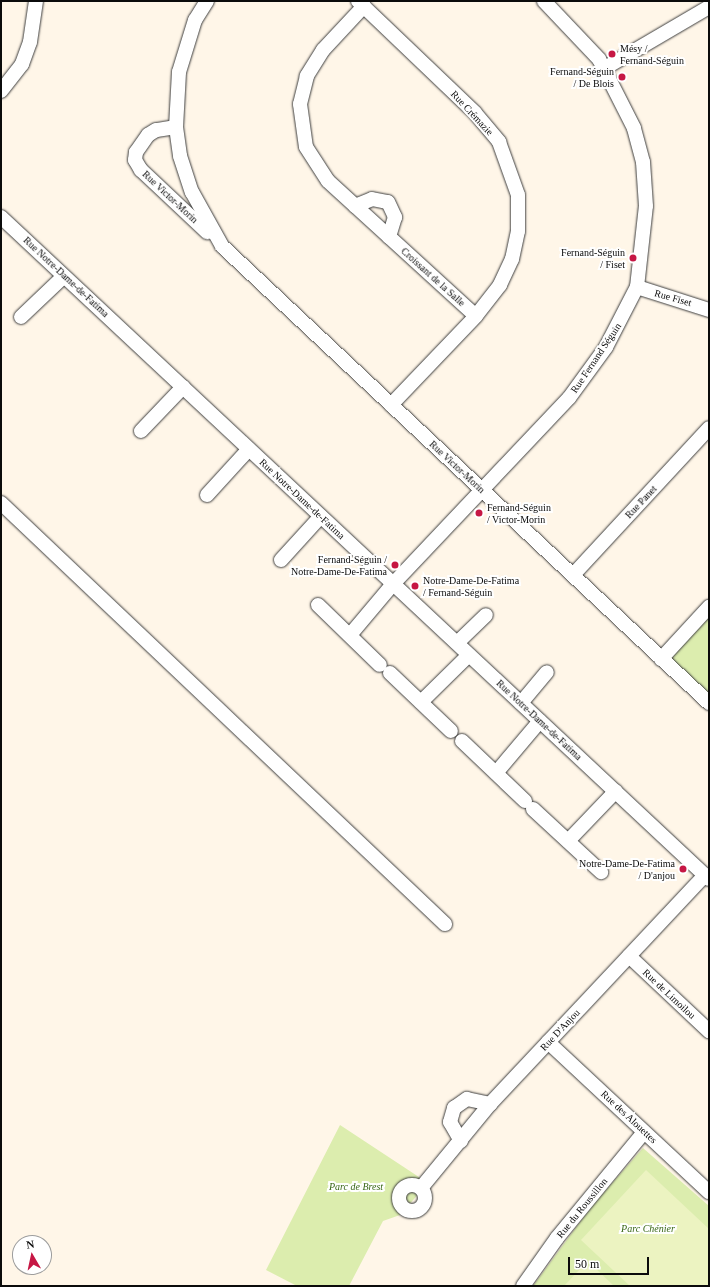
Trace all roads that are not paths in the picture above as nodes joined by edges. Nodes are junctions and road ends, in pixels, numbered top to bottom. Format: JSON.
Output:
{"nodes":[{"id":1,"x":36,"y":1,"type":"edge"},
{"id":2,"x":207,"y":1,"type":"edge"},
{"id":3,"x":544,"y":1,"type":"edge"},
{"id":4,"x":361,"y":4,"type":"edge"},
{"id":5,"x":709,"y":7,"type":"edge"},
{"id":6,"x":605,"y":68,"type":"junction"},
{"id":7,"x":1,"y":92,"type":"edge"},
{"id":8,"x":176,"y":128,"type":"junction"},
{"id":9,"x":355,"y":206,"type":"junction"},
{"id":10,"x":1,"y":219,"type":"edge"},
{"id":11,"x":389,"y":237,"type":"junction"},
{"id":12,"x":222,"y":246,"type":"junction"},
{"id":13,"x":64,"y":276,"type":"junction"},
{"id":14,"x":637,"y":287,"type":"junction"},
{"id":15,"x":709,"y":310,"type":"edge"},
{"id":16,"x":476,"y":316,"type":"junction"},
{"id":17,"x":21,"y":317,"type":"dead end"},
{"id":18,"x":183,"y":387,"type":"junction"},
{"id":19,"x":391,"y":405,"type":"junction"},
{"id":20,"x":709,"y":428,"type":"edge"},
{"id":21,"x":141,"y":431,"type":"dead end"},
{"id":22,"x":249,"y":449,"type":"junction"},
{"id":23,"x":482,"y":491,"type":"junction"},
{"id":24,"x":207,"y":495,"type":"dead end"},
{"id":25,"x":1,"y":502,"type":"edge"},
{"id":26,"x":321,"y":516,"type":"junction"},
{"id":27,"x":281,"y":560,"type":"dead end"},
{"id":28,"x":573,"y":575,"type":"junction"},
{"id":29,"x":393,"y":584,"type":"junction"},
{"id":30,"x":318,"y":605,"type":"dead end"},
{"id":31,"x":709,"y":607,"type":"edge"},
{"id":32,"x":486,"y":615,"type":"dead end"},
{"id":33,"x":350,"y":636,"type":"junction"},
{"id":34,"x":457,"y":643,"type":"junction"},
{"id":35,"x":469,"y":655,"type":"junction"},
{"id":36,"x":661,"y":658,"type":"junction"},
{"id":37,"x":547,"y":672,"type":"dead end"},
{"id":38,"x":421,"y":702,"type":"junction"},
{"id":39,"x":521,"y":703,"type":"junction"},
{"id":40,"x":709,"y":703,"type":"edge"},
{"id":41,"x":540,"y":721,"type":"junction"},
{"id":42,"x":451,"y":731,"type":"dead end"},
{"id":43,"x":462,"y":741,"type":"dead end"},
{"id":44,"x":496,"y":773,"type":"junction"},
{"id":45,"x":616,"y":791,"type":"junction"},
{"id":46,"x":568,"y":841,"type":"junction"},
{"id":47,"x":601,"y":872,"type":"dead end"},
{"id":48,"x":707,"y":877,"type":"edge"},
{"id":49,"x":445,"y":924,"type":"dead end"},
{"id":50,"x":629,"y":956,"type":"junction"},
{"id":51,"x":709,"y":1031,"type":"edge"},
{"id":52,"x":548,"y":1042,"type":"junction"},
{"id":53,"x":490,"y":1104,"type":"junction"},
{"id":54,"x":644,"y":1132,"type":"junction"},
{"id":55,"x":461,"y":1141,"type":"junction"},
{"id":56,"x":421,"y":1188,"type":"dead end"},
{"id":57,"x":709,"y":1192,"type":"edge"},
{"id":58,"x":523,"y":1286,"type":"edge"}],
"edges":[{"from":1,"to":7,"type":"street"},
{"from":2,"to":8,"type":"street"},
{"from":3,"to":6,"type":"street","name":"Rue Fernand Séguin"},
{"from":4,"to":9,"type":"street","name":"Croissant de la Salle"},
{"from":4,"to":16,"type":"street","name":"Rue Crémazie"},
{"from":5,"to":6,"type":"street"},
{"from":6,"to":14,"type":"street","name":"Rue Fernand Séguin"},
{"from":8,"to":12,"type":"street","name":"Rue Victor-Morin"},
{"from":8,"to":12,"type":"street","name":"Rue Victor-Morin"},
{"from":9,"to":11,"type":"street","name":"Croissant de la Salle"},
{"from":9,"to":11,"type":"street"},
{"from":10,"to":13,"type":"street","name":"Rue Notre-Dame-de-Fatima"},
{"from":11,"to":16,"type":"street","name":"Croissant de la Salle"},
{"from":12,"to":19,"type":"street","name":"Rue Victor-Morin"},
{"from":13,"to":17,"type":"street"},
{"from":13,"to":18,"type":"street","name":"Rue Notre-Dame-de-Fatima"},
{"from":14,"to":15,"type":"street","name":"Rue Fiset"},
{"from":14,"to":23,"type":"street","name":"Rue Fernand Séguin"},
{"from":16,"to":19,"type":"street","name":"Rue Crémazie"},
{"from":18,"to":21,"type":"street"},
{"from":18,"to":22,"type":"street","name":"Rue Notre-Dame-de-Fatima"},
{"from":19,"to":23,"type":"street","name":"Rue Victor-Morin"},
{"from":20,"to":28,"type":"street","name":"Rue Panet"},
{"from":22,"to":24,"type":"street"},
{"from":22,"to":26,"type":"street","name":"Rue Notre-Dame-de-Fatima"},
{"from":23,"to":28,"type":"street","name":"Rue Victor-Morin"},
{"from":23,"to":29,"type":"street","name":"Rue Fernand Séguin"},
{"from":25,"to":49,"type":"street"},
{"from":26,"to":27,"type":"street"},
{"from":26,"to":29,"type":"street","name":"Rue Notre-Dame-de-Fatima"},
{"from":28,"to":36,"type":"street","name":"Rue Victor-Morin"},
{"from":29,"to":33,"type":"street","name":"Rue Fernand Séguin"},
{"from":29,"to":34,"type":"street","name":"Rue Notre-Dame-de-Fatima"},
{"from":30,"to":33,"type":"street"},
{"from":31,"to":36,"type":"street"},
{"from":32,"to":34,"type":"street"},
{"from":33,"to":38,"type":"street"},
{"from":34,"to":35,"type":"street","name":"Rue Notre-Dame-de-Fatima"},
{"from":35,"to":38,"type":"street"},
{"from":35,"to":39,"type":"street","name":"Rue Notre-Dame-de-Fatima"},
{"from":36,"to":40,"type":"street","name":"Rue Victor-Morin"},
{"from":37,"to":39,"type":"street"},
{"from":38,"to":42,"type":"street"},
{"from":39,"to":41,"type":"street","name":"Rue Notre-Dame-de-Fatima"},
{"from":41,"to":44,"type":"street"},
{"from":41,"to":45,"type":"street","name":"Rue Notre-Dame-de-Fatima"},
{"from":43,"to":44,"type":"street"},
{"from":44,"to":46,"type":"street"},
{"from":45,"to":46,"type":"street"},
{"from":45,"to":48,"type":"street","name":"Rue Notre-Dame-de-Fatima"},
{"from":46,"to":47,"type":"street"},
{"from":48,"to":50,"type":"street","name":"Rue D'Anjou"},
{"from":50,"to":51,"type":"street","name":"Rue de Limoilou"},
{"from":50,"to":52,"type":"street","name":"Rue D'Anjou"},
{"from":52,"to":53,"type":"street","name":"Rue D'Anjou"},
{"from":52,"to":54,"type":"street","name":"Rue des Alouettes"},
{"from":53,"to":55,"type":"street","name":"Rue D'Anjou"},
{"from":53,"to":55,"type":"street"},
{"from":54,"to":57,"type":"street","name":"Rue des Alouettes"},
{"from":54,"to":58,"type":"street","name":"Rue du Roussillon"},
{"from":55,"to":56,"type":"street","name":"Rue D'Anjou"}]}
